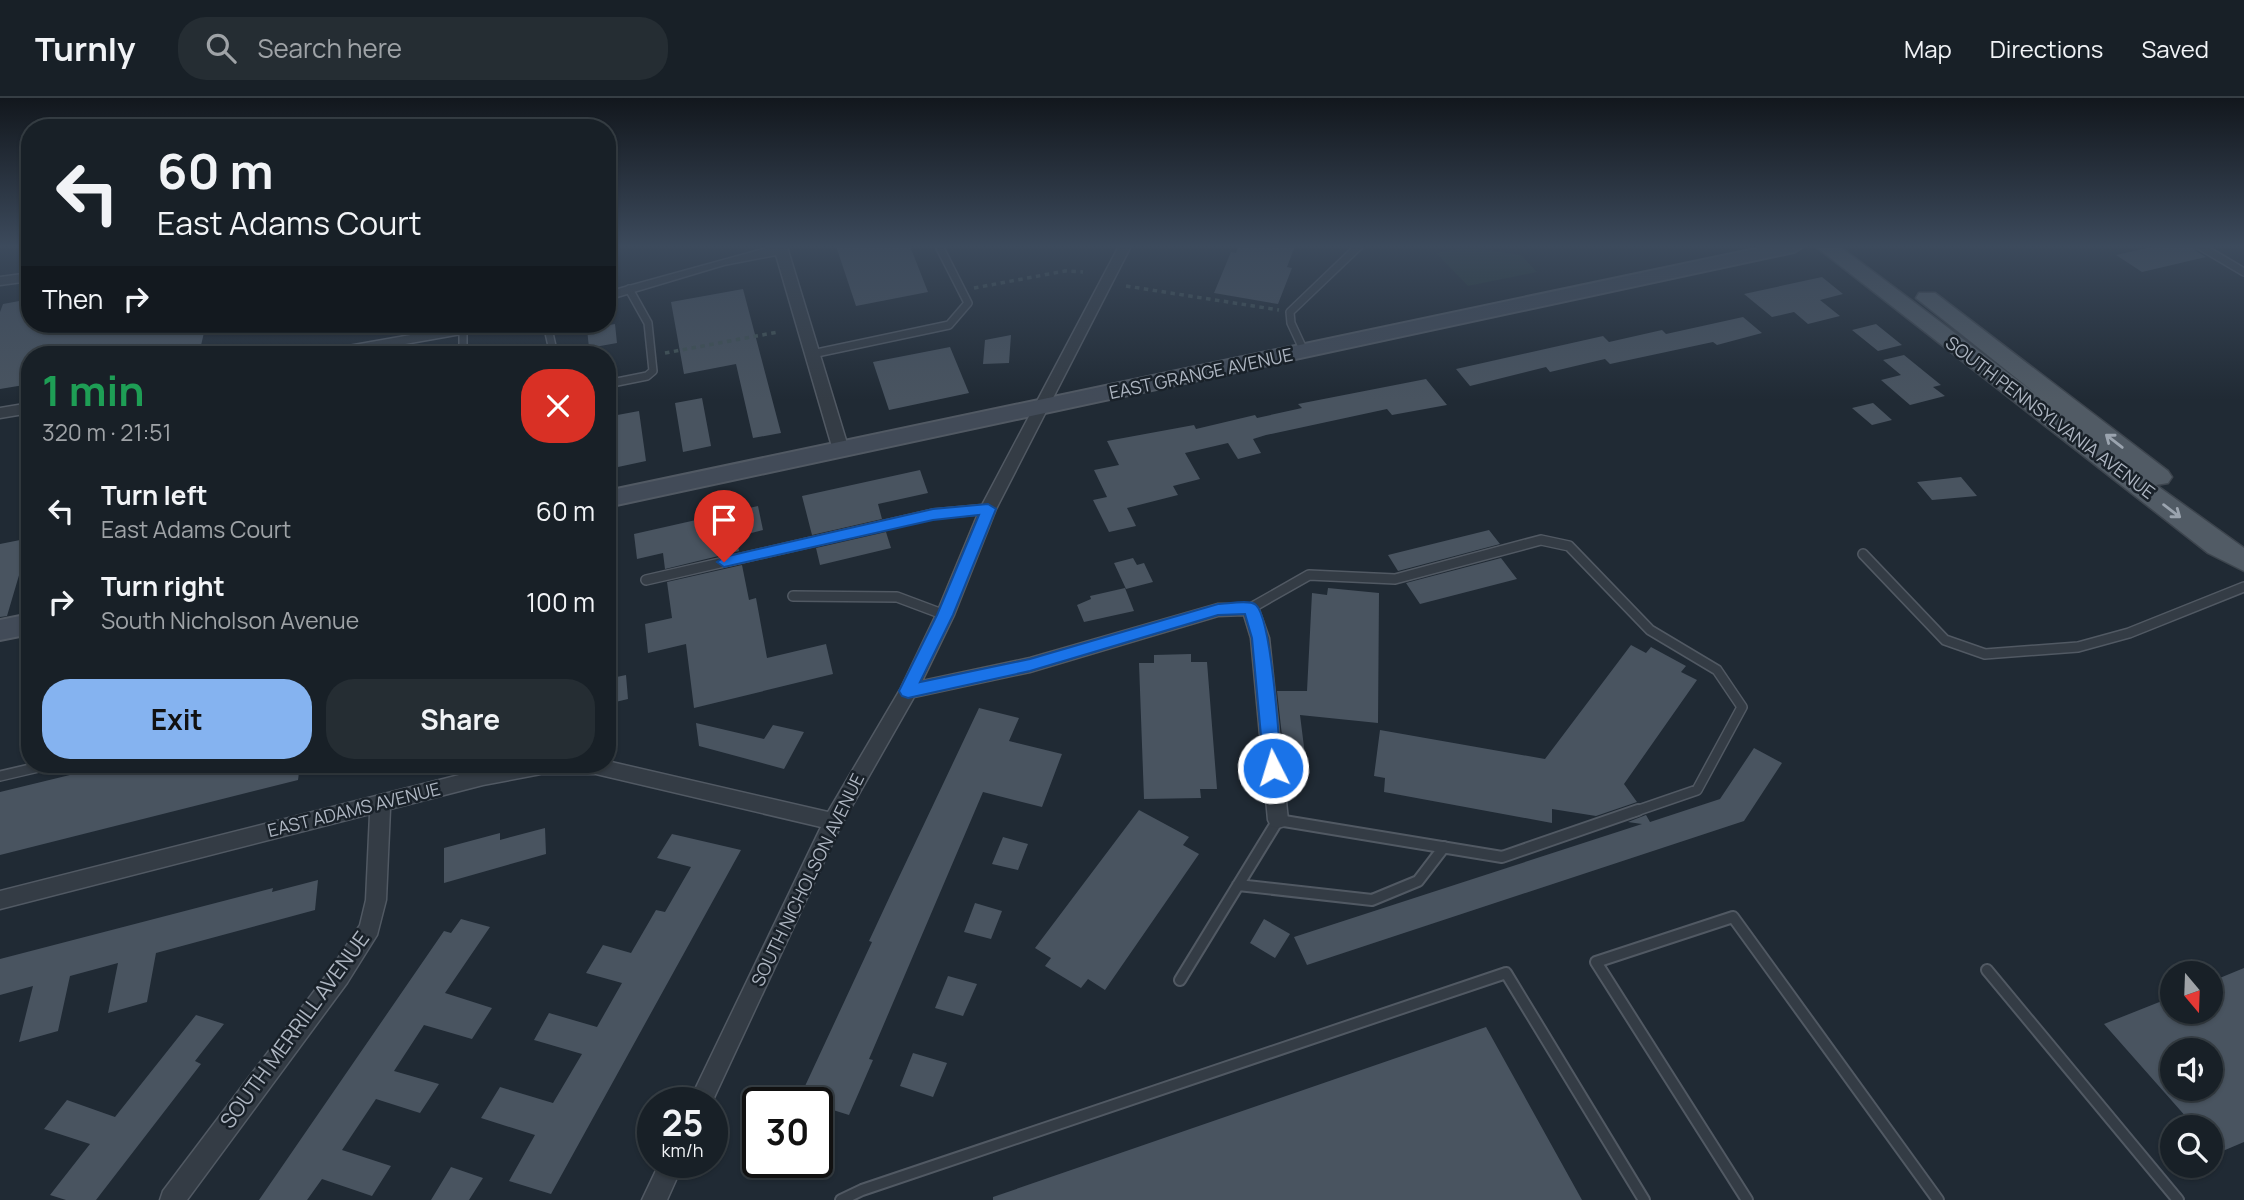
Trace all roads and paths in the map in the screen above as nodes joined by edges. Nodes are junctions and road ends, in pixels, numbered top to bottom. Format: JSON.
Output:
{"nodes":[{"id":1,"x":634,"y":297,"type":"edge"},
{"id":2,"x":795,"y":297,"type":"edge"},
{"id":3,"x":965,"y":297,"type":"edge"},
{"id":4,"x":1098,"y":297,"type":"edge"},
{"id":5,"x":1198,"y":297,"type":"edge"},
{"id":6,"x":1305,"y":297,"type":"edge"},
{"id":7,"x":1554,"y":297,"type":"edge"},
{"id":8,"x":1893,"y":297,"type":"edge"},
{"id":9,"x":1926,"y":297,"type":"edge"},
{"id":10,"x":1290,"y":312,"type":"junction"},
{"id":11,"x":778,"y":331,"type":"dead end"},
{"id":12,"x":446,"y":333,"type":"edge"},
{"id":13,"x":371,"y":346,"type":"edge"},
{"id":14,"x":1304,"y":351,"type":"junction"},
{"id":15,"x":812,"y":354,"type":"junction"},
{"id":16,"x":652,"y":355,"type":"junction"},
{"id":17,"x":616,"y":382,"type":"edge"},
{"id":18,"x":1038,"y":409,"type":"junction"},
{"id":19,"x":21,"y":410,"type":"edge"},
{"id":20,"x":0,"y":413,"type":"edge"},
{"id":21,"x":841,"y":450,"type":"junction"},
{"id":22,"x":616,"y":497,"type":"edge"},
{"id":23,"x":988,"y":509,"type":"junction"},
{"id":24,"x":2244,"y":545,"type":"edge"},
{"id":25,"x":1863,"y":554,"type":"dead end"},
{"id":26,"x":2244,"y":561,"type":"edge"},
{"id":27,"x":646,"y":580,"type":"dead end"},
{"id":28,"x":2244,"y":587,"type":"edge"},
{"id":29,"x":793,"y":596,"type":"dead end"},
{"id":30,"x":1251,"y":608,"type":"junction"},
{"id":31,"x":945,"y":615,"type":"junction"},
{"id":32,"x":21,"y":626,"type":"edge"},
{"id":33,"x":0,"y":630,"type":"edge"},
{"id":34,"x":908,"y":691,"type":"junction"},
{"id":35,"x":21,"y":771,"type":"edge"},
{"id":36,"x":616,"y":771,"type":"edge"},
{"id":37,"x":504,"y":773,"type":"edge"},
{"id":38,"x":0,"y":776,"type":"edge"},
{"id":39,"x":380,"y":804,"type":"junction"},
{"id":40,"x":1278,"y":820,"type":"junction"},
{"id":41,"x":833,"y":822,"type":"junction"},
{"id":42,"x":1444,"y":847,"type":"junction"},
{"id":43,"x":1238,"y":886,"type":"junction"},
{"id":44,"x":0,"y":900,"type":"edge"},
{"id":45,"x":1987,"y":970,"type":"dead end"},
{"id":46,"x":1180,"y":980,"type":"dead end"},
{"id":47,"x":707,"y":1087,"type":"edge"},
{"id":48,"x":664,"y":1178,"type":"edge"},
{"id":49,"x":172,"y":1200,"type":"edge"},
{"id":50,"x":654,"y":1200,"type":"edge"},
{"id":51,"x":841,"y":1200,"type":"edge"},
{"id":52,"x":1644,"y":1200,"type":"edge"},
{"id":53,"x":1747,"y":1200,"type":"edge"},
{"id":54,"x":1938,"y":1200,"type":"edge"},
{"id":55,"x":2178,"y":1200,"type":"edge"}],
"edges":[{"from":1,"to":16,"type":"lane"},
{"from":2,"to":15,"type":"street"},
{"from":3,"to":15,"type":"lane"},
{"from":4,"to":18,"type":"street","name":"SOUTH NICHOLSON AVENUE"},
{"from":5,"to":10,"type":"path"},
{"from":6,"to":10,"type":"lane"},
{"from":7,"to":14,"type":"street","name":"EAST GRANGE AVENUE"},
{"from":8,"to":26,"type":"main road","name":"SOUTH PENNSYLVANIA AVENUE","one_way":true},
{"from":24,"to":9,"type":"main road","name":"SOUTH PENNSYLVANIA AVENUE","one_way":true},
{"from":10,"to":14,"type":"lane"},
{"from":11,"to":16,"type":"path"},
{"from":12,"to":13,"type":"street"},
{"from":14,"to":18,"type":"street","name":"EAST GRANGE AVENUE"},
{"from":15,"to":21,"type":"street"},
{"from":16,"to":17,"type":"lane"},
{"from":18,"to":21,"type":"street","name":"EAST GRANGE AVENUE"},
{"from":18,"to":23,"type":"street","name":"SOUTH NICHOLSON AVENUE"},
{"from":19,"to":20,"type":"street"},
{"from":21,"to":22,"type":"street","name":"EAST GRANGE AVENUE"},
{"from":23,"to":27,"type":"lane"},
{"from":23,"to":31,"type":"street","name":"SOUTH NICHOLSON AVENUE"},
{"from":25,"to":28,"type":"lane"},
{"from":29,"to":31,"type":"lane"},
{"from":30,"to":34,"type":"street"},
{"from":30,"to":40,"type":"street"},
{"from":30,"to":42,"type":"lane"},
{"from":31,"to":34,"type":"street","name":"SOUTH NICHOLSON AVENUE"},
{"from":32,"to":33,"type":"street"},
{"from":34,"to":41,"type":"street","name":"SOUTH NICHOLSON AVENUE"},
{"from":35,"to":38,"type":"lane"},
{"from":36,"to":41,"type":"street","name":"EAST ADAMS AVENUE"},
{"from":37,"to":39,"type":"street","name":"EAST ADAMS AVENUE"},
{"from":39,"to":44,"type":"street","name":"EAST ADAMS AVENUE"},
{"from":39,"to":49,"type":"street","name":"SOUTH MERRILL AVENUE"},
{"from":40,"to":42,"type":"lane"},
{"from":40,"to":43,"type":"lane"},
{"from":41,"to":47,"type":"street","name":"SOUTH NICHOLSON AVENUE"},
{"from":42,"to":43,"type":"lane"},
{"from":43,"to":46,"type":"lane"},
{"from":45,"to":55,"type":"lane"},
{"from":48,"to":50,"type":"street"},
{"from":51,"to":52,"type":"lane"},
{"from":53,"to":54,"type":"lane"}]}
